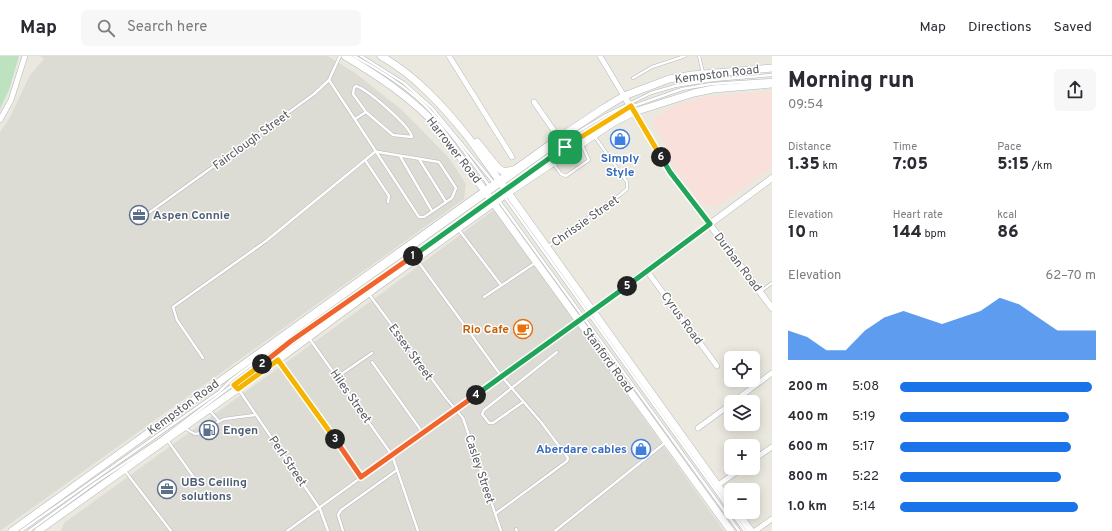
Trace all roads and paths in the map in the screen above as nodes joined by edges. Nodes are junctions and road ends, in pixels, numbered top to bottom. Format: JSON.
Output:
{"nodes":[{"id":1,"x":25,"y":56,"type":"edge"},
{"id":2,"x":340,"y":56,"type":"edge"},
{"id":3,"x":344,"y":56,"type":"edge"},
{"id":4,"x":354,"y":56,"type":"edge"},
{"id":5,"x":361,"y":56,"type":"edge"},
{"id":6,"x":449,"y":56,"type":"edge"},
{"id":7,"x":600,"y":56,"type":"edge"},
{"id":8,"x":685,"y":56,"type":"edge"},
{"id":9,"x":699,"y":56,"type":"edge"},
{"id":10,"x":384,"y":57,"type":"edge"},
{"id":11,"x":772,"y":68,"type":"edge"},
{"id":12,"x":704,"y":73,"type":"junction"},
{"id":13,"x":772,"y":75,"type":"edge"},
{"id":14,"x":633,"y":78,"type":"dead end"},
{"id":15,"x":328,"y":80,"type":"junction"},
{"id":16,"x":772,"y":80,"type":"edge"},
{"id":17,"x":772,"y":84,"type":"edge"},
{"id":18,"x":534,"y":102,"type":"dead end"},
{"id":19,"x":629,"y":104,"type":"junction"},
{"id":20,"x":366,"y":112,"type":"junction"},
{"id":21,"x":355,"y":119,"type":"junction"},
{"id":22,"x":0,"y":120,"type":"edge"},
{"id":23,"x":593,"y":134,"type":"junction"},
{"id":24,"x":468,"y":137,"type":"junction"},
{"id":25,"x":559,"y":138,"type":"junction"},
{"id":26,"x":581,"y":143,"type":"junction"},
{"id":27,"x":377,"y":151,"type":"junction"},
{"id":28,"x":400,"y":156,"type":"junction"},
{"id":29,"x":512,"y":156,"type":"dead end"},
{"id":30,"x":419,"y":158,"type":"junction"},
{"id":31,"x":365,"y":160,"type":"junction"},
{"id":32,"x":553,"y":162,"type":"junction"},
{"id":33,"x":514,"y":170,"type":"junction"},
{"id":34,"x":772,"y":178,"type":"edge"},
{"id":35,"x":497,"y":192,"type":"junction"},
{"id":36,"x":388,"y":202,"type":"dead end"},
{"id":37,"x":446,"y":202,"type":"junction"},
{"id":38,"x":150,"y":212,"type":"dead end"},
{"id":39,"x":432,"y":212,"type":"junction"},
{"id":40,"x":710,"y":224,"type":"junction"},
{"id":41,"x":458,"y":229,"type":"junction"},
{"id":42,"x":547,"y":247,"type":"junction"},
{"id":43,"x":416,"y":259,"type":"junction"},
{"id":44,"x":537,"y":262,"type":"junction"},
{"id":45,"x":647,"y":271,"type":"junction"},
{"id":46,"x":772,"y":283,"type":"edge"},
{"id":47,"x":501,"y":286,"type":"junction"},
{"id":48,"x":760,"y":291,"type":"junction"},
{"id":49,"x":368,"y":293,"type":"junction"},
{"id":50,"x":484,"y":297,"type":"dead end"},
{"id":51,"x":772,"y":308,"type":"edge"},
{"id":52,"x":586,"y":315,"type":"junction"},
{"id":53,"x":309,"y":338,"type":"junction"},
{"id":54,"x":557,"y":352,"type":"dead end"},
{"id":55,"x":372,"y":353,"type":"dead end"},
{"id":56,"x":203,"y":358,"type":"dead end"},
{"id":57,"x":278,"y":360,"type":"junction"},
{"id":58,"x":372,"y":362,"type":"dead end"},
{"id":59,"x":717,"y":366,"type":"dead end"},
{"id":60,"x":772,"y":373,"type":"edge"},
{"id":61,"x":337,"y":377,"type":"junction"},
{"id":62,"x":502,"y":377,"type":"junction"},
{"id":63,"x":229,"y":378,"type":"junction"},
{"id":64,"x":236,"y":387,"type":"junction"},
{"id":65,"x":512,"y":389,"type":"junction"},
{"id":66,"x":743,"y":395,"type":"edge"},
{"id":67,"x":523,"y":402,"type":"junction"},
{"id":68,"x":209,"y":409,"type":"junction"},
{"id":69,"x":456,"y":409,"type":"junction"},
{"id":70,"x":724,"y":409,"type":"edge"},
{"id":71,"x":256,"y":415,"type":"junction"},
{"id":72,"x":183,"y":428,"type":"junction"},
{"id":73,"x":698,"y":428,"type":"dead end"},
{"id":74,"x":201,"y":433,"type":"dead end"},
{"id":75,"x":423,"y":433,"type":"junction"},
{"id":76,"x":167,"y":439,"type":"junction"},
{"id":77,"x":667,"y":442,"type":"junction"},
{"id":78,"x":772,"y":447,"type":"edge"},
{"id":79,"x":392,"y":455,"type":"junction"},
{"id":80,"x":760,"y":455,"type":"edge"},
{"id":81,"x":124,"y":470,"type":"junction"},
{"id":82,"x":397,"y":470,"type":"junction"},
{"id":83,"x":732,"y":475,"type":"edge"},
{"id":84,"x":361,"y":477,"type":"junction"},
{"id":85,"x":200,"y":486,"type":"dead end"},
{"id":86,"x":717,"y":486,"type":"junction"},
{"id":87,"x":724,"y":495,"type":"edge"},
{"id":88,"x":724,"y":502,"type":"edge"},
{"id":89,"x":320,"y":509,"type":"junction"},
{"id":90,"x":495,"y":514,"type":"junction"},
{"id":91,"x":736,"y":519,"type":"edge"},
{"id":92,"x":742,"y":519,"type":"edge"},
{"id":93,"x":772,"y":519,"type":"edge"},
{"id":94,"x":12,"y":531,"type":"edge"},
{"id":95,"x":21,"y":531,"type":"edge"},
{"id":96,"x":29,"y":531,"type":"edge"},
{"id":97,"x":38,"y":531,"type":"edge"},
{"id":98,"x":171,"y":531,"type":"edge"},
{"id":99,"x":287,"y":531,"type":"edge"},
{"id":100,"x":328,"y":531,"type":"edge"},
{"id":101,"x":343,"y":531,"type":"edge"},
{"id":102,"x":418,"y":531,"type":"edge"},
{"id":103,"x":501,"y":531,"type":"edge"},
{"id":104,"x":555,"y":531,"type":"edge"},
{"id":105,"x":731,"y":531,"type":"edge"},
{"id":106,"x":739,"y":531,"type":"edge"},
{"id":107,"x":745,"y":531,"type":"edge"},
{"id":108,"x":750,"y":531,"type":"edge"},
{"id":109,"x":755,"y":531,"type":"edge"}],
"edges":[{"from":1,"to":22,"type":"street"},
{"from":2,"to":15,"type":"lane","name":"Fairclough Street"},
{"from":3,"to":35,"type":"main road","name":"Harrower Road"},
{"from":4,"to":35,"type":"lane"},
{"from":5,"to":35,"type":"lane"},
{"from":6,"to":29,"type":"street"},
{"from":7,"to":19,"type":"street"},
{"from":8,"to":14,"type":"lane"},
{"from":9,"to":12,"type":"lane"},
{"from":10,"to":24,"type":"main road","name":"Harrower Road"},
{"from":11,"to":12,"type":"main road","name":"Kempston Road"},
{"from":12,"to":19,"type":"main road","name":"Kempston Road"},
{"from":13,"to":19,"type":"lane"},
{"from":15,"to":21,"type":"lane"},
{"from":15,"to":38,"type":"lane","name":"Fairclough Street"},
{"from":16,"to":19,"type":"lane"},
{"from":17,"to":19,"type":"main road","name":"Kempston Road"},
{"from":18,"to":25,"type":"street"},
{"from":19,"to":23,"type":"main road","name":"Kempston Road"},
{"from":19,"to":25,"type":"main road","name":"Kempston Road"},
{"from":19,"to":35,"type":"lane"},
{"from":19,"to":35,"type":"lane"},
{"from":19,"to":40,"type":"street","name":"Durban Road"},
{"from":20,"to":20,"type":"lane"},
{"from":20,"to":21,"type":"lane"},
{"from":21,"to":27,"type":"lane"},
{"from":23,"to":26,"type":"main road","name":"Kempston Road"},
{"from":23,"to":42,"type":"lane","name":"Chrissie Street"},
{"from":24,"to":33,"type":"main road"},
{"from":24,"to":35,"type":"main road","name":"Harrower Road"},
{"from":25,"to":33,"type":"main road","name":"Kempston Road"},
{"from":26,"to":32,"type":"main road","name":"Kempston Road"},
{"from":26,"to":32,"type":"lane"},
{"from":27,"to":28,"type":"lane"},
{"from":27,"to":31,"type":"lane"},
{"from":27,"to":39,"type":"lane"},
{"from":28,"to":30,"type":"lane"},
{"from":28,"to":39,"type":"lane"},
{"from":30,"to":37,"type":"lane"},
{"from":30,"to":37,"type":"lane"},
{"from":31,"to":36,"type":"lane"},
{"from":31,"to":56,"type":"lane"},
{"from":32,"to":35,"type":"main road","name":"Kempston Road"},
{"from":33,"to":35,"type":"main road","name":"Kempston Road"},
{"from":34,"to":40,"type":"street"},
{"from":35,"to":41,"type":"main road","name":"Kempston Road"},
{"from":35,"to":42,"type":"main road","name":"Stanford Road"},
{"from":35,"to":44,"type":"main road","name":"Stanford Road"},
{"from":35,"to":52,"type":"lane"},
{"from":35,"to":52,"type":"lane"},
{"from":35,"to":63,"type":"main road","name":"Kempston Road"},
{"from":35,"to":64,"type":"lane"},
{"from":37,"to":39,"type":"lane"},
{"from":40,"to":45,"type":"street"},
{"from":40,"to":48,"type":"street","name":"Durban Road"},
{"from":41,"to":43,"type":"main road","name":"Kempston Road"},
{"from":41,"to":47,"type":"lane"},
{"from":42,"to":52,"type":"main road","name":"Stanford Road"},
{"from":43,"to":49,"type":"main road","name":"Kempston Road"},
{"from":43,"to":62,"type":"lane"},
{"from":44,"to":47,"type":"lane"},
{"from":44,"to":52,"type":"main road","name":"Stanford Road"},
{"from":45,"to":52,"type":"street"},
{"from":45,"to":59,"type":"street","name":"Cyrus Road"},
{"from":46,"to":48,"type":"lane"},
{"from":47,"to":50,"type":"lane"},
{"from":48,"to":51,"type":"street","name":"Durban Road"},
{"from":49,"to":53,"type":"main road","name":"Kempston Road"},
{"from":49,"to":69,"type":"lane","name":"Essex Street"},
{"from":52,"to":62,"type":"lane"},
{"from":52,"to":77,"type":"main road","name":"Stanford Road"},
{"from":52,"to":86,"type":"main road","name":"Stanford Road"},
{"from":52,"to":88,"type":"lane"},
{"from":52,"to":106,"type":"lane"},
{"from":53,"to":57,"type":"main road","name":"Kempston Road"},
{"from":53,"to":61,"type":"lane","name":"Hiles Street"},
{"from":54,"to":65,"type":"lane"},
{"from":55,"to":61,"type":"lane"},
{"from":57,"to":64,"type":"main road","name":"Kempston Road"},
{"from":57,"to":84,"type":"lane"},
{"from":58,"to":75,"type":"lane"},
{"from":60,"to":66,"type":"street"},
{"from":61,"to":79,"type":"lane","name":"Hiles Street"},
{"from":62,"to":65,"type":"lane"},
{"from":62,"to":69,"type":"lane"},
{"from":63,"to":64,"type":"lane","name":"Perl Street"},
{"from":63,"to":94,"type":"main road","name":"Kempston Road"},
{"from":63,"to":95,"type":"lane"},
{"from":64,"to":68,"type":"main road","name":"Kempston Road"},
{"from":64,"to":71,"type":"lane","name":"Perl Street"},
{"from":64,"to":96,"type":"lane"},
{"from":65,"to":67,"type":"lane"},
{"from":65,"to":67,"type":"lane"},
{"from":67,"to":90,"type":"lane"},
{"from":68,"to":71,"type":"lane"},
{"from":68,"to":72,"type":"main road","name":"Kempston Road"},
{"from":69,"to":75,"type":"lane"},
{"from":69,"to":90,"type":"lane","name":"Casley Street"},
{"from":70,"to":73,"type":"street"},
{"from":71,"to":89,"type":"lane","name":"Perl Street"},
{"from":72,"to":74,"type":"lane"},
{"from":72,"to":76,"type":"main road","name":"Kempston Road"},
{"from":75,"to":79,"type":"lane"},
{"from":76,"to":81,"type":"main road","name":"Kempston Road"},
{"from":76,"to":85,"type":"lane"},
{"from":77,"to":104,"type":"lane"},
{"from":77,"to":105,"type":"main road","name":"Stanford Road"},
{"from":78,"to":80,"type":"street"},
{"from":79,"to":82,"type":"lane","name":"Hiles Street"},
{"from":79,"to":84,"type":"lane"},
{"from":81,"to":97,"type":"main road","name":"Kempston Road"},
{"from":81,"to":98,"type":"lane"},
{"from":82,"to":101,"type":"lane"},
{"from":82,"to":102,"type":"lane","name":"Hiles Street"},
{"from":83,"to":86,"type":"street"},
{"from":84,"to":89,"type":"lane"},
{"from":86,"to":87,"type":"main road","name":"Stanford Road"},
{"from":89,"to":99,"type":"lane"},
{"from":89,"to":100,"type":"lane","name":"Perl Street"},
{"from":90,"to":103,"type":"lane","name":"Casley Street"},
{"from":91,"to":107,"type":"lane"},
{"from":92,"to":108,"type":"main road"},
{"from":93,"to":109,"type":"street"}]}
